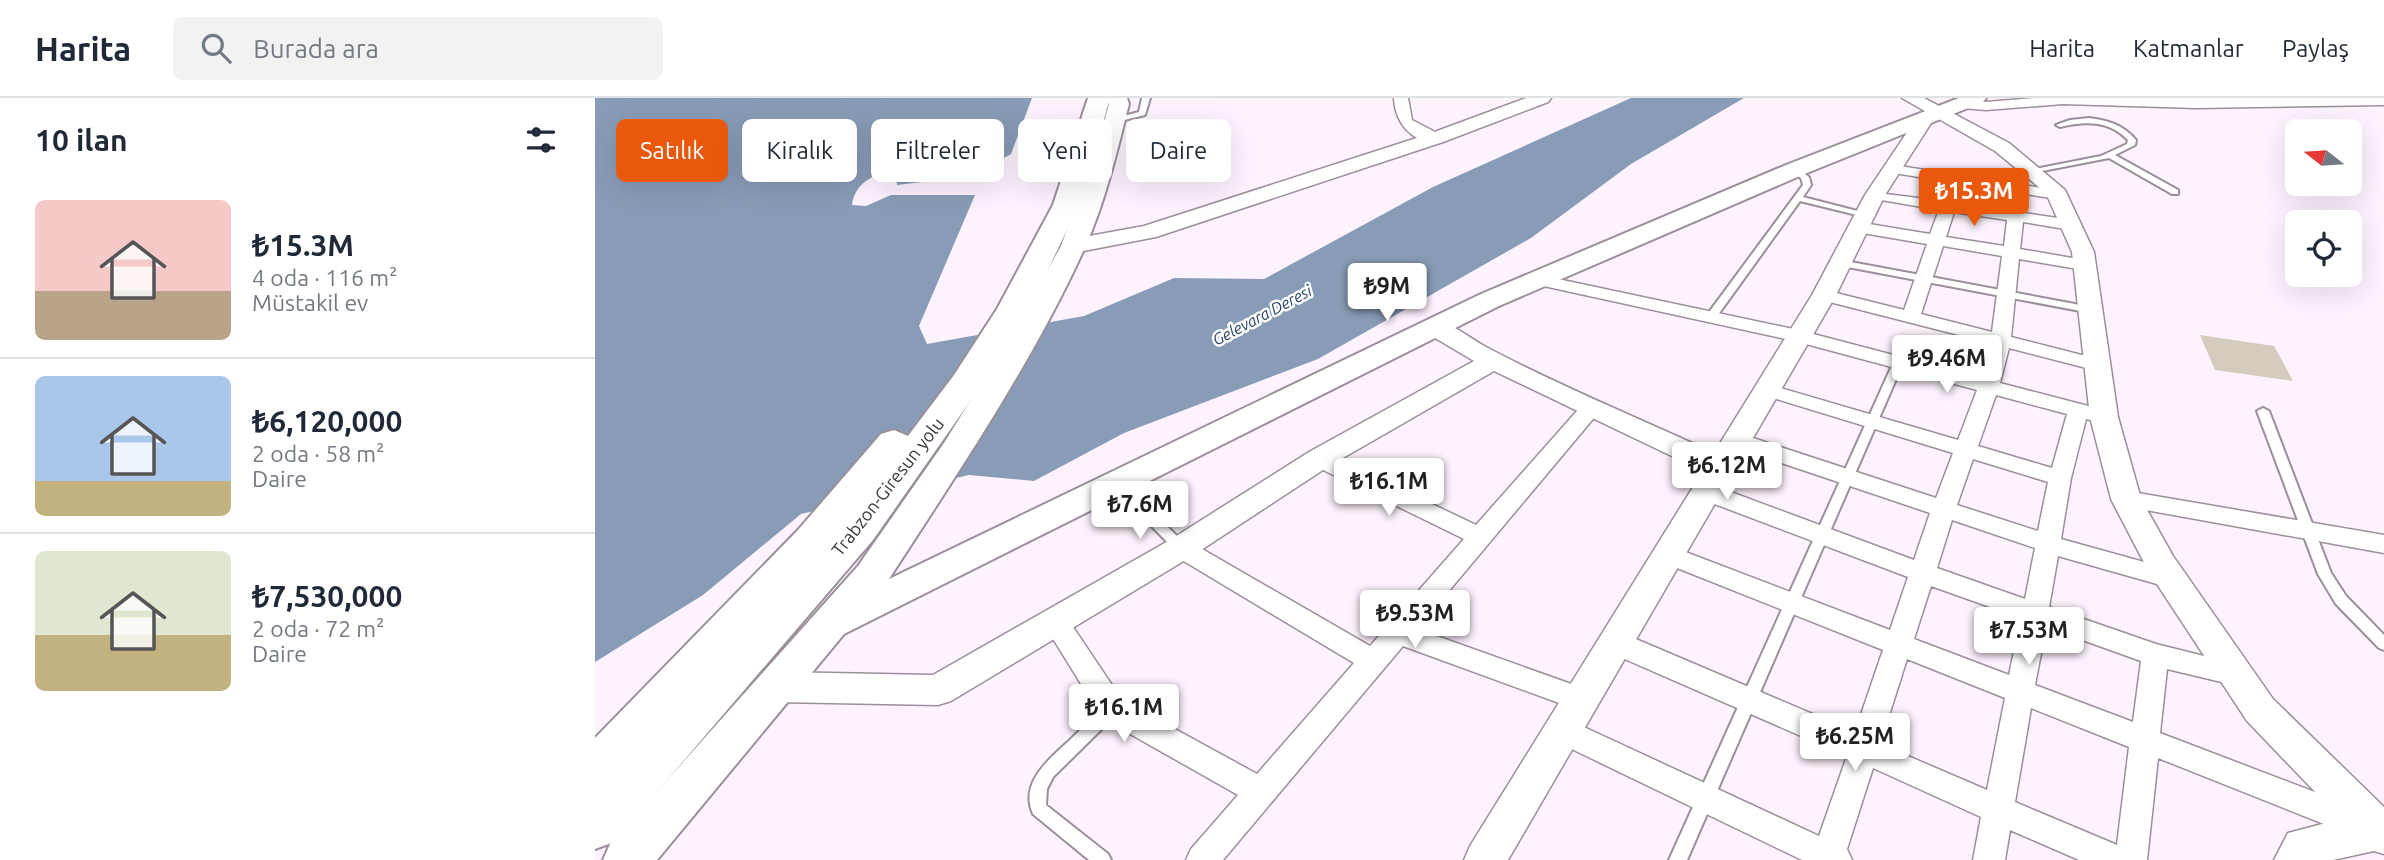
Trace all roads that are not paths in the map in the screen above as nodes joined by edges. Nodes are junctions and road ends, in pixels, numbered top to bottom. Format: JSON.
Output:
{"nodes":[{"id":1,"x":1073,"y":98,"type":"edge"},
{"id":2,"x":1099,"y":98,"type":"edge"},
{"id":3,"x":1146,"y":98,"type":"edge"},
{"id":4,"x":1401,"y":98,"type":"edge"},
{"id":5,"x":1542,"y":98,"type":"edge"},
{"id":6,"x":2384,"y":102,"type":"edge"},
{"id":7,"x":1942,"y":107,"type":"edge"},
{"id":8,"x":1116,"y":109,"type":"edge"},
{"id":9,"x":2060,"y":125,"type":"dead end"},
{"id":10,"x":1436,"y":138,"type":"junction"},
{"id":11,"x":2110,"y":156,"type":"junction"},
{"id":12,"x":1893,"y":169,"type":"junction"},
{"id":13,"x":1794,"y":170,"type":"junction"},
{"id":14,"x":1957,"y":178,"type":"junction"},
{"id":15,"x":2027,"y":180,"type":"junction"},
{"id":16,"x":2175,"y":192,"type":"dead end"},
{"id":17,"x":1798,"y":198,"type":"junction"},
{"id":18,"x":1948,"y":206,"type":"junction"},
{"id":19,"x":1866,"y":212,"type":"junction"},
{"id":20,"x":2017,"y":217,"type":"junction"},
{"id":21,"x":2070,"y":225,"type":"junction"},
{"id":22,"x":1937,"y":241,"type":"junction"},
{"id":23,"x":1073,"y":246,"type":"junction"},
{"id":24,"x":2013,"y":254,"type":"junction"},
{"id":25,"x":1840,"y":262,"type":"junction"},
{"id":26,"x":2084,"y":265,"type":"junction"},
{"id":27,"x":1539,"y":280,"type":"junction"},
{"id":28,"x":1924,"y":280,"type":"junction"},
{"id":29,"x":1824,"y":295,"type":"junction"},
{"id":30,"x":2007,"y":295,"type":"junction"},
{"id":31,"x":1014,"y":308,"type":"junction"},
{"id":32,"x":2091,"y":310,"type":"junction"},
{"id":33,"x":1710,"y":317,"type":"junction"},
{"id":34,"x":1911,"y":317,"type":"junction"},
{"id":35,"x":1434,"y":327,"type":"junction"},
{"id":36,"x":1798,"y":336,"type":"junction"},
{"id":37,"x":2001,"y":340,"type":"junction"},
{"id":38,"x":1493,"y":361,"type":"junction"},
{"id":39,"x":1899,"y":361,"type":"junction"},
{"id":40,"x":2098,"y":365,"type":"junction"},
{"id":41,"x":1989,"y":385,"type":"junction"},
{"id":42,"x":1767,"y":390,"type":"junction"},
{"id":43,"x":1591,"y":408,"type":"junction"},
{"id":44,"x":2263,"y":411,"type":"dead end"},
{"id":45,"x":2091,"y":414,"type":"junction"},
{"id":46,"x":1874,"y":422,"type":"junction"},
{"id":47,"x":1736,"y":440,"type":"junction"},
{"id":48,"x":1966,"y":450,"type":"junction"},
{"id":49,"x":1319,"y":459,"type":"junction"},
{"id":50,"x":1848,"y":478,"type":"junction"},
{"id":51,"x":2060,"y":478,"type":"junction"},
{"id":52,"x":1711,"y":479,"type":"junction"},
{"id":53,"x":1116,"y":483,"type":"junction"},
{"id":54,"x":2126,"y":499,"type":"junction"},
{"id":55,"x":1944,"y":508,"type":"junction"},
{"id":56,"x":2309,"y":531,"type":"junction"},
{"id":57,"x":1822,"y":536,"type":"junction"},
{"id":58,"x":1480,"y":537,"type":"junction"},
{"id":59,"x":2049,"y":544,"type":"junction"},
{"id":60,"x":2384,"y":544,"type":"edge"},
{"id":61,"x":1181,"y":548,"type":"junction"},
{"id":62,"x":1667,"y":554,"type":"junction"},
{"id":63,"x":1923,"y":573,"type":"junction"},
{"id":64,"x":2171,"y":579,"type":"junction"},
{"id":65,"x":1792,"y":604,"type":"junction"},
{"id":66,"x":2036,"y":613,"type":"junction"},
{"id":67,"x":834,"y":622,"type":"junction"},
{"id":68,"x":1056,"y":622,"type":"junction"},
{"id":69,"x":1398,"y":633,"type":"junction"},
{"id":70,"x":1613,"y":642,"type":"junction"},
{"id":71,"x":1899,"y":643,"type":"junction"},
{"id":72,"x":2384,"y":644,"type":"edge"},
{"id":73,"x":2155,"y":655,"type":"junction"},
{"id":74,"x":1373,"y":661,"type":"junction"},
{"id":75,"x":2234,"y":674,"type":"junction"},
{"id":76,"x":735,"y":675,"type":"junction"},
{"id":77,"x":2021,"y":690,"type":"junction"},
{"id":78,"x":1750,"y":698,"type":"junction"},
{"id":79,"x":1581,"y":699,"type":"junction"},
{"id":80,"x":1112,"y":709,"type":"junction"},
{"id":81,"x":1563,"y":731,"type":"junction"},
{"id":82,"x":2146,"y":738,"type":"junction"},
{"id":83,"x":1864,"y":749,"type":"junction"},
{"id":84,"x":595,"y":760,"type":"edge"},
{"id":85,"x":595,"y":773,"type":"edge"},
{"id":86,"x":1261,"y":792,"type":"junction"},
{"id":87,"x":1706,"y":799,"type":"junction"},
{"id":88,"x":1997,"y":811,"type":"junction"},
{"id":89,"x":595,"y":824,"type":"edge"},
{"id":90,"x":2382,"y":832,"type":"edge"},
{"id":91,"x":1831,"y":859,"type":"edge"},
{"id":92,"x":627,"y":860,"type":"edge"},
{"id":93,"x":1102,"y":860,"type":"edge"},
{"id":94,"x":1202,"y":860,"type":"edge"},
{"id":95,"x":1485,"y":860,"type":"edge"},
{"id":96,"x":1678,"y":860,"type":"edge"},
{"id":97,"x":1989,"y":860,"type":"edge"},
{"id":98,"x":2116,"y":860,"type":"edge"},
{"id":99,"x":2131,"y":860,"type":"edge"},
{"id":100,"x":2295,"y":860,"type":"edge"}],
"edges":[{"from":1,"to":31,"type":"highway","name":"Trabzon-Giresun yolu"},
{"from":2,"to":31,"type":"highway","name":"Trabzon-Giresun yolu"},
{"from":3,"to":8,"type":"lane"},
{"from":4,"to":10,"type":"street"},
{"from":5,"to":10,"type":"street"},
{"from":6,"to":7,"type":"street"},
{"from":7,"to":12,"type":"street"},
{"from":7,"to":13,"type":"main road"},
{"from":7,"to":15,"type":"street"},
{"from":8,"to":23,"type":"main road"},
{"from":9,"to":11,"type":"lane"},
{"from":10,"to":23,"type":"street"},
{"from":11,"to":15,"type":"lane"},
{"from":11,"to":16,"type":"lane"},
{"from":12,"to":14,"type":"street"},
{"from":12,"to":19,"type":"street"},
{"from":13,"to":17,"type":"lane"},
{"from":13,"to":27,"type":"main road"},
{"from":14,"to":15,"type":"street"},
{"from":14,"to":18,"type":"street"},
{"from":15,"to":20,"type":"street"},
{"from":15,"to":21,"type":"street"},
{"from":17,"to":19,"type":"lane"},
{"from":17,"to":33,"type":"lane"},
{"from":18,"to":19,"type":"street"},
{"from":18,"to":20,"type":"street"},
{"from":18,"to":22,"type":"street"},
{"from":19,"to":22,"type":"street"},
{"from":19,"to":25,"type":"street"},
{"from":20,"to":21,"type":"street"},
{"from":20,"to":24,"type":"street"},
{"from":21,"to":26,"type":"street"},
{"from":22,"to":24,"type":"street"},
{"from":22,"to":28,"type":"street"},
{"from":23,"to":31,"type":"main road"},
{"from":24,"to":26,"type":"street"},
{"from":24,"to":30,"type":"street"},
{"from":25,"to":28,"type":"lane"},
{"from":25,"to":29,"type":"street"},
{"from":26,"to":32,"type":"street"},
{"from":27,"to":33,"type":"street"},
{"from":27,"to":35,"type":"main road"},
{"from":28,"to":30,"type":"lane"},
{"from":28,"to":34,"type":"street"},
{"from":29,"to":34,"type":"street"},
{"from":29,"to":36,"type":"street"},
{"from":30,"to":32,"type":"lane"},
{"from":30,"to":37,"type":"street"},
{"from":31,"to":67,"type":"main road"},
{"from":31,"to":76,"type":"highway","name":"Trabzon-Giresun yolu"},
{"from":32,"to":40,"type":"street"},
{"from":33,"to":36,"type":"street"},
{"from":34,"to":37,"type":"street"},
{"from":35,"to":38,"type":"street"},
{"from":35,"to":53,"type":"main road"},
{"from":36,"to":39,"type":"street"},
{"from":36,"to":42,"type":"street"},
{"from":37,"to":40,"type":"street"},
{"from":37,"to":41,"type":"street"},
{"from":38,"to":43,"type":"street"},
{"from":38,"to":49,"type":"street"},
{"from":39,"to":41,"type":"street"},
{"from":39,"to":46,"type":"lane"},
{"from":40,"to":45,"type":"street"},
{"from":41,"to":45,"type":"street"},
{"from":41,"to":48,"type":"street"},
{"from":42,"to":46,"type":"street"},
{"from":42,"to":47,"type":"street"},
{"from":43,"to":52,"type":"street"},
{"from":43,"to":58,"type":"street"},
{"from":44,"to":56,"type":"lane"},
{"from":45,"to":51,"type":"street"},
{"from":45,"to":54,"type":"street"},
{"from":46,"to":48,"type":"street"},
{"from":46,"to":50,"type":"lane"},
{"from":47,"to":50,"type":"street"},
{"from":47,"to":52,"type":"street"},
{"from":48,"to":51,"type":"street"},
{"from":48,"to":55,"type":"street"},
{"from":49,"to":58,"type":"street"},
{"from":49,"to":61,"type":"street"},
{"from":50,"to":55,"type":"street"},
{"from":50,"to":57,"type":"lane"},
{"from":51,"to":59,"type":"street"},
{"from":52,"to":57,"type":"street"},
{"from":52,"to":62,"type":"street"},
{"from":53,"to":61,"type":"lane"},
{"from":53,"to":67,"type":"main road"},
{"from":54,"to":56,"type":"street"},
{"from":54,"to":64,"type":"street"},
{"from":55,"to":59,"type":"street"},
{"from":55,"to":63,"type":"street"},
{"from":56,"to":60,"type":"street"},
{"from":56,"to":72,"type":"lane"},
{"from":57,"to":63,"type":"street"},
{"from":57,"to":65,"type":"lane"},
{"from":58,"to":69,"type":"street"},
{"from":59,"to":64,"type":"street"},
{"from":59,"to":66,"type":"street"},
{"from":61,"to":68,"type":"street"},
{"from":61,"to":74,"type":"street"},
{"from":62,"to":65,"type":"street"},
{"from":62,"to":70,"type":"street"},
{"from":63,"to":66,"type":"street"},
{"from":63,"to":71,"type":"street"},
{"from":64,"to":75,"type":"street"},
{"from":65,"to":71,"type":"street"},
{"from":65,"to":78,"type":"lane"},
{"from":66,"to":73,"type":"street"},
{"from":66,"to":77,"type":"street"},
{"from":67,"to":76,"type":"main road"},
{"from":68,"to":76,"type":"street"},
{"from":68,"to":80,"type":"street"},
{"from":69,"to":74,"type":"street"},
{"from":69,"to":79,"type":"street"},
{"from":70,"to":78,"type":"street"},
{"from":70,"to":79,"type":"street"},
{"from":71,"to":77,"type":"street"},
{"from":71,"to":83,"type":"street"},
{"from":73,"to":75,"type":"street"},
{"from":73,"to":82,"type":"street"},
{"from":74,"to":86,"type":"street"},
{"from":75,"to":90,"type":"street"},
{"from":76,"to":84,"type":"highway"},
{"from":76,"to":85,"type":"highway","name":"Trabzon-Giresun yolu"},
{"from":76,"to":89,"type":"highway","name":"Trabzon-Giresun yolu"},
{"from":76,"to":92,"type":"main road"},
{"from":77,"to":82,"type":"street"},
{"from":77,"to":88,"type":"street"},
{"from":78,"to":83,"type":"street"},
{"from":78,"to":87,"type":"lane"},
{"from":79,"to":81,"type":"street"},
{"from":80,"to":86,"type":"street"},
{"from":80,"to":93,"type":"lane"},
{"from":81,"to":87,"type":"street"},
{"from":81,"to":95,"type":"street"},
{"from":82,"to":90,"type":"street"},
{"from":82,"to":99,"type":"street"},
{"from":83,"to":88,"type":"street"},
{"from":83,"to":91,"type":"street"},
{"from":86,"to":94,"type":"street"},
{"from":87,"to":91,"type":"street"},
{"from":87,"to":96,"type":"lane"},
{"from":88,"to":97,"type":"street"},
{"from":88,"to":98,"type":"street"},
{"from":90,"to":100,"type":"street"}]}
